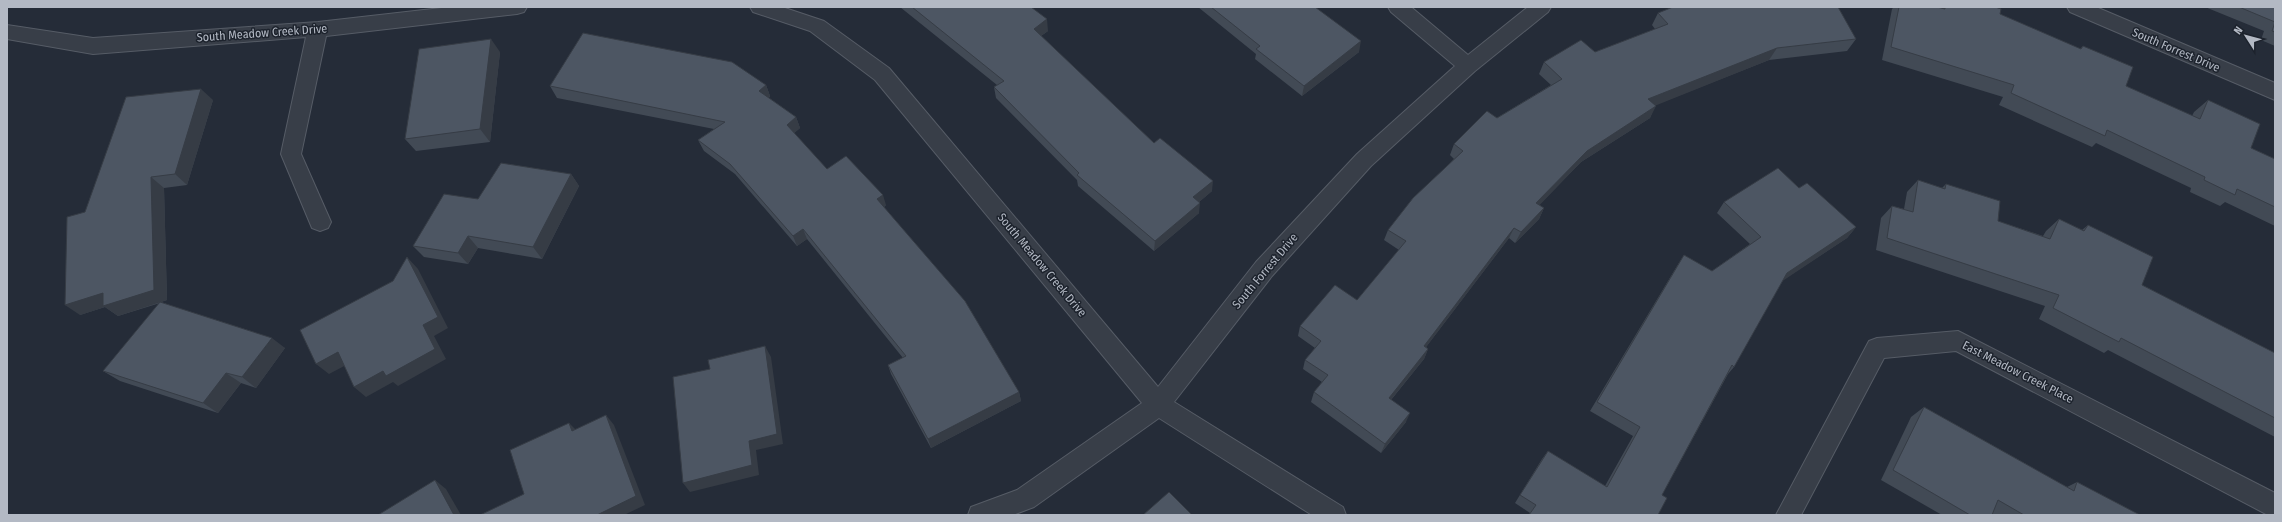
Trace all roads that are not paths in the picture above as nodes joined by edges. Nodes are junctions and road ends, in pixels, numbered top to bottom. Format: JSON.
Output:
{"nodes":[{"id":1,"x":517,"y":7,"type":"edge"},
{"id":2,"x":760,"y":7,"type":"edge"},
{"id":3,"x":1398,"y":7,"type":"edge"},
{"id":4,"x":1541,"y":7,"type":"edge"},
{"id":5,"x":2077,"y":7,"type":"edge"},
{"id":6,"x":318,"y":29,"type":"junction"},
{"id":7,"x":7,"y":32,"type":"edge"},
{"id":8,"x":1468,"y":66,"type":"junction"},
{"id":9,"x":2275,"y":92,"type":"edge"},
{"id":10,"x":320,"y":222,"type":"dead end"},
{"id":11,"x":1158,"y":405,"type":"junction"},
{"id":12,"x":2275,"y":506,"type":"edge"},
{"id":13,"x":980,"y":515,"type":"edge"},
{"id":14,"x":1334,"y":515,"type":"edge"},
{"id":15,"x":1788,"y":515,"type":"edge"}],
"edges":[{"from":1,"to":6,"type":"street","name":"South Meadow Creek Drive"},
{"from":2,"to":11,"type":"street","name":"South Meadow Creek Drive"},
{"from":3,"to":8,"type":"street"},
{"from":4,"to":8,"type":"street","name":"South Forrest Drive"},
{"from":5,"to":9,"type":"street","name":"South Forrest Drive"},
{"from":6,"to":7,"type":"street","name":"South Meadow Creek Drive"},
{"from":6,"to":10,"type":"street"},
{"from":8,"to":11,"type":"street","name":"South Forrest Drive"},
{"from":11,"to":13,"type":"street","name":"South Forrest Drive"},
{"from":11,"to":14,"type":"street","name":"South Meadow Creek Drive"},
{"from":12,"to":15,"type":"street","name":"East Meadow Creek Place"}]}
